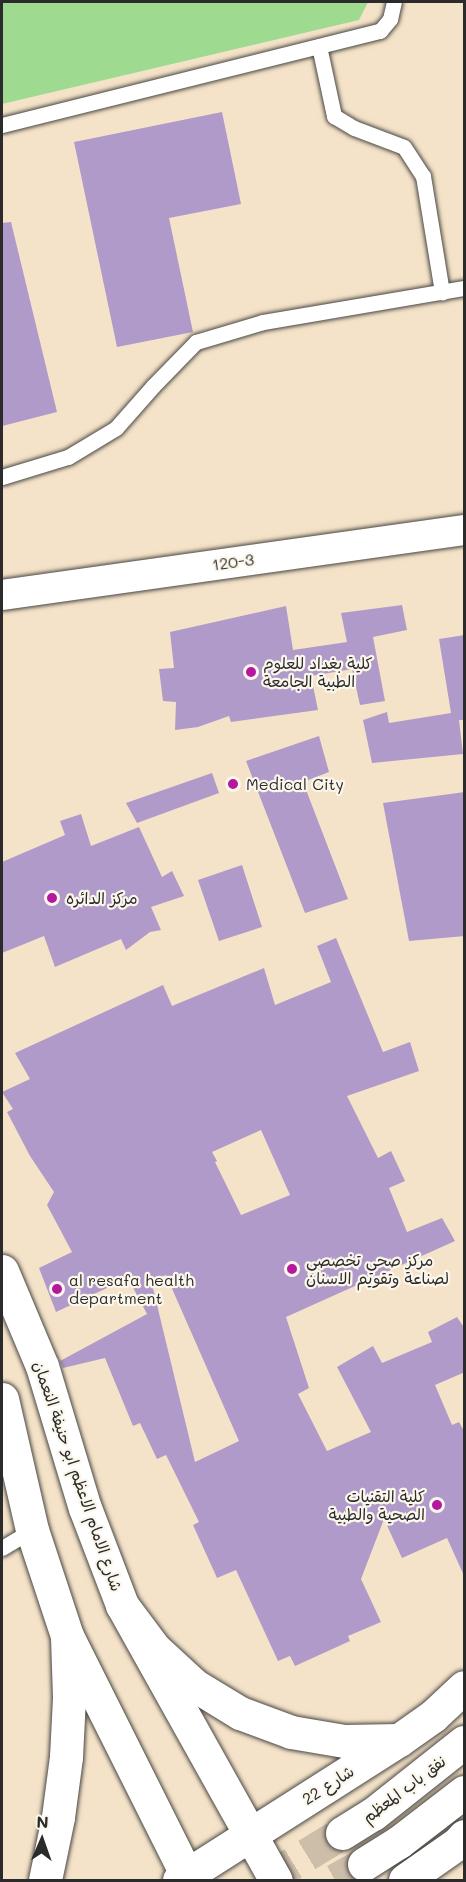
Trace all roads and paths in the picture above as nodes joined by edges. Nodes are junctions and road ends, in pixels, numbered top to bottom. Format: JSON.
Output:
{"nodes":[{"id":1,"x":394,"y":2,"type":"edge"},
{"id":2,"x":319,"y":46,"type":"junction"},
{"id":3,"x":2,"y":124,"type":"edge"},
{"id":4,"x":465,"y":288,"type":"edge"},
{"id":5,"x":442,"y":292,"type":"junction"},
{"id":6,"x":2,"y":477,"type":"edge"},
{"id":7,"x":465,"y":530,"type":"edge"},
{"id":8,"x":2,"y":595,"type":"edge"},
{"id":9,"x":2,"y":1271,"type":"edge"},
{"id":10,"x":2,"y":1399,"type":"edge"},
{"id":11,"x":32,"y":1530,"type":"junction"},
{"id":12,"x":2,"y":1548,"type":"edge"},
{"id":13,"x":122,"y":1605,"type":"junction"},
{"id":14,"x":67,"y":1636,"type":"junction"},
{"id":15,"x":465,"y":1687,"type":"edge"},
{"id":16,"x":399,"y":1740,"type":"junction"},
{"id":17,"x":465,"y":1742,"type":"edge"},
{"id":18,"x":465,"y":1792,"type":"edge"},
{"id":19,"x":342,"y":1833,"type":"tunnel mouth"},
{"id":20,"x":249,"y":1836,"type":"junction"},
{"id":21,"x":461,"y":1840,"type":"edge"},
{"id":22,"x":364,"y":1864,"type":"tunnel mouth"},
{"id":23,"x":185,"y":1879,"type":"edge"},
{"id":24,"x":45,"y":1881,"type":"edge"},
{"id":25,"x":276,"y":1881,"type":"edge"},
{"id":26,"x":405,"y":1881,"type":"edge"},
{"id":27,"x":435,"y":1881,"type":"edge"}],
"edges":[{"from":1,"to":2,"type":"lane"},
{"from":2,"to":3,"type":"lane"},
{"from":2,"to":5,"type":"lane"},
{"from":4,"to":5,"type":"lane"},
{"from":5,"to":6,"type":"lane"},
{"from":7,"to":8,"type":"street","name":"120-3"},
{"from":9,"to":13,"type":"main road","name":"شارع الامام الاعظم ابو حنيفة النعمان"},
{"from":10,"to":11,"type":"main road"},
{"from":11,"to":12,"type":"lane"},
{"from":11,"to":14,"type":"main road"},
{"from":13,"to":16,"type":"main road"},
{"from":13,"to":20,"type":"main road","name":"شارع الامام الاعظم ابو حنيفة النعمان"},
{"from":14,"to":23,"type":"main road"},
{"from":14,"to":24,"type":"main road"},
{"from":15,"to":16,"type":"main road","name":"شارع 22"},
{"from":16,"to":20,"type":"main road","name":"شارع 22"},
{"from":17,"to":19,"type":"main road","name":"نفق باب المعظم"},
{"from":18,"to":22,"type":"main road"},
{"from":20,"to":23,"type":"main road","name":"شارع 22"},
{"from":20,"to":25,"type":"main road","name":"شارع الامام الاعظم ابو حنيفة النعمان"},
{"from":21,"to":26,"type":"main road"},
{"from":21,"to":27,"type":"main road"}]}
